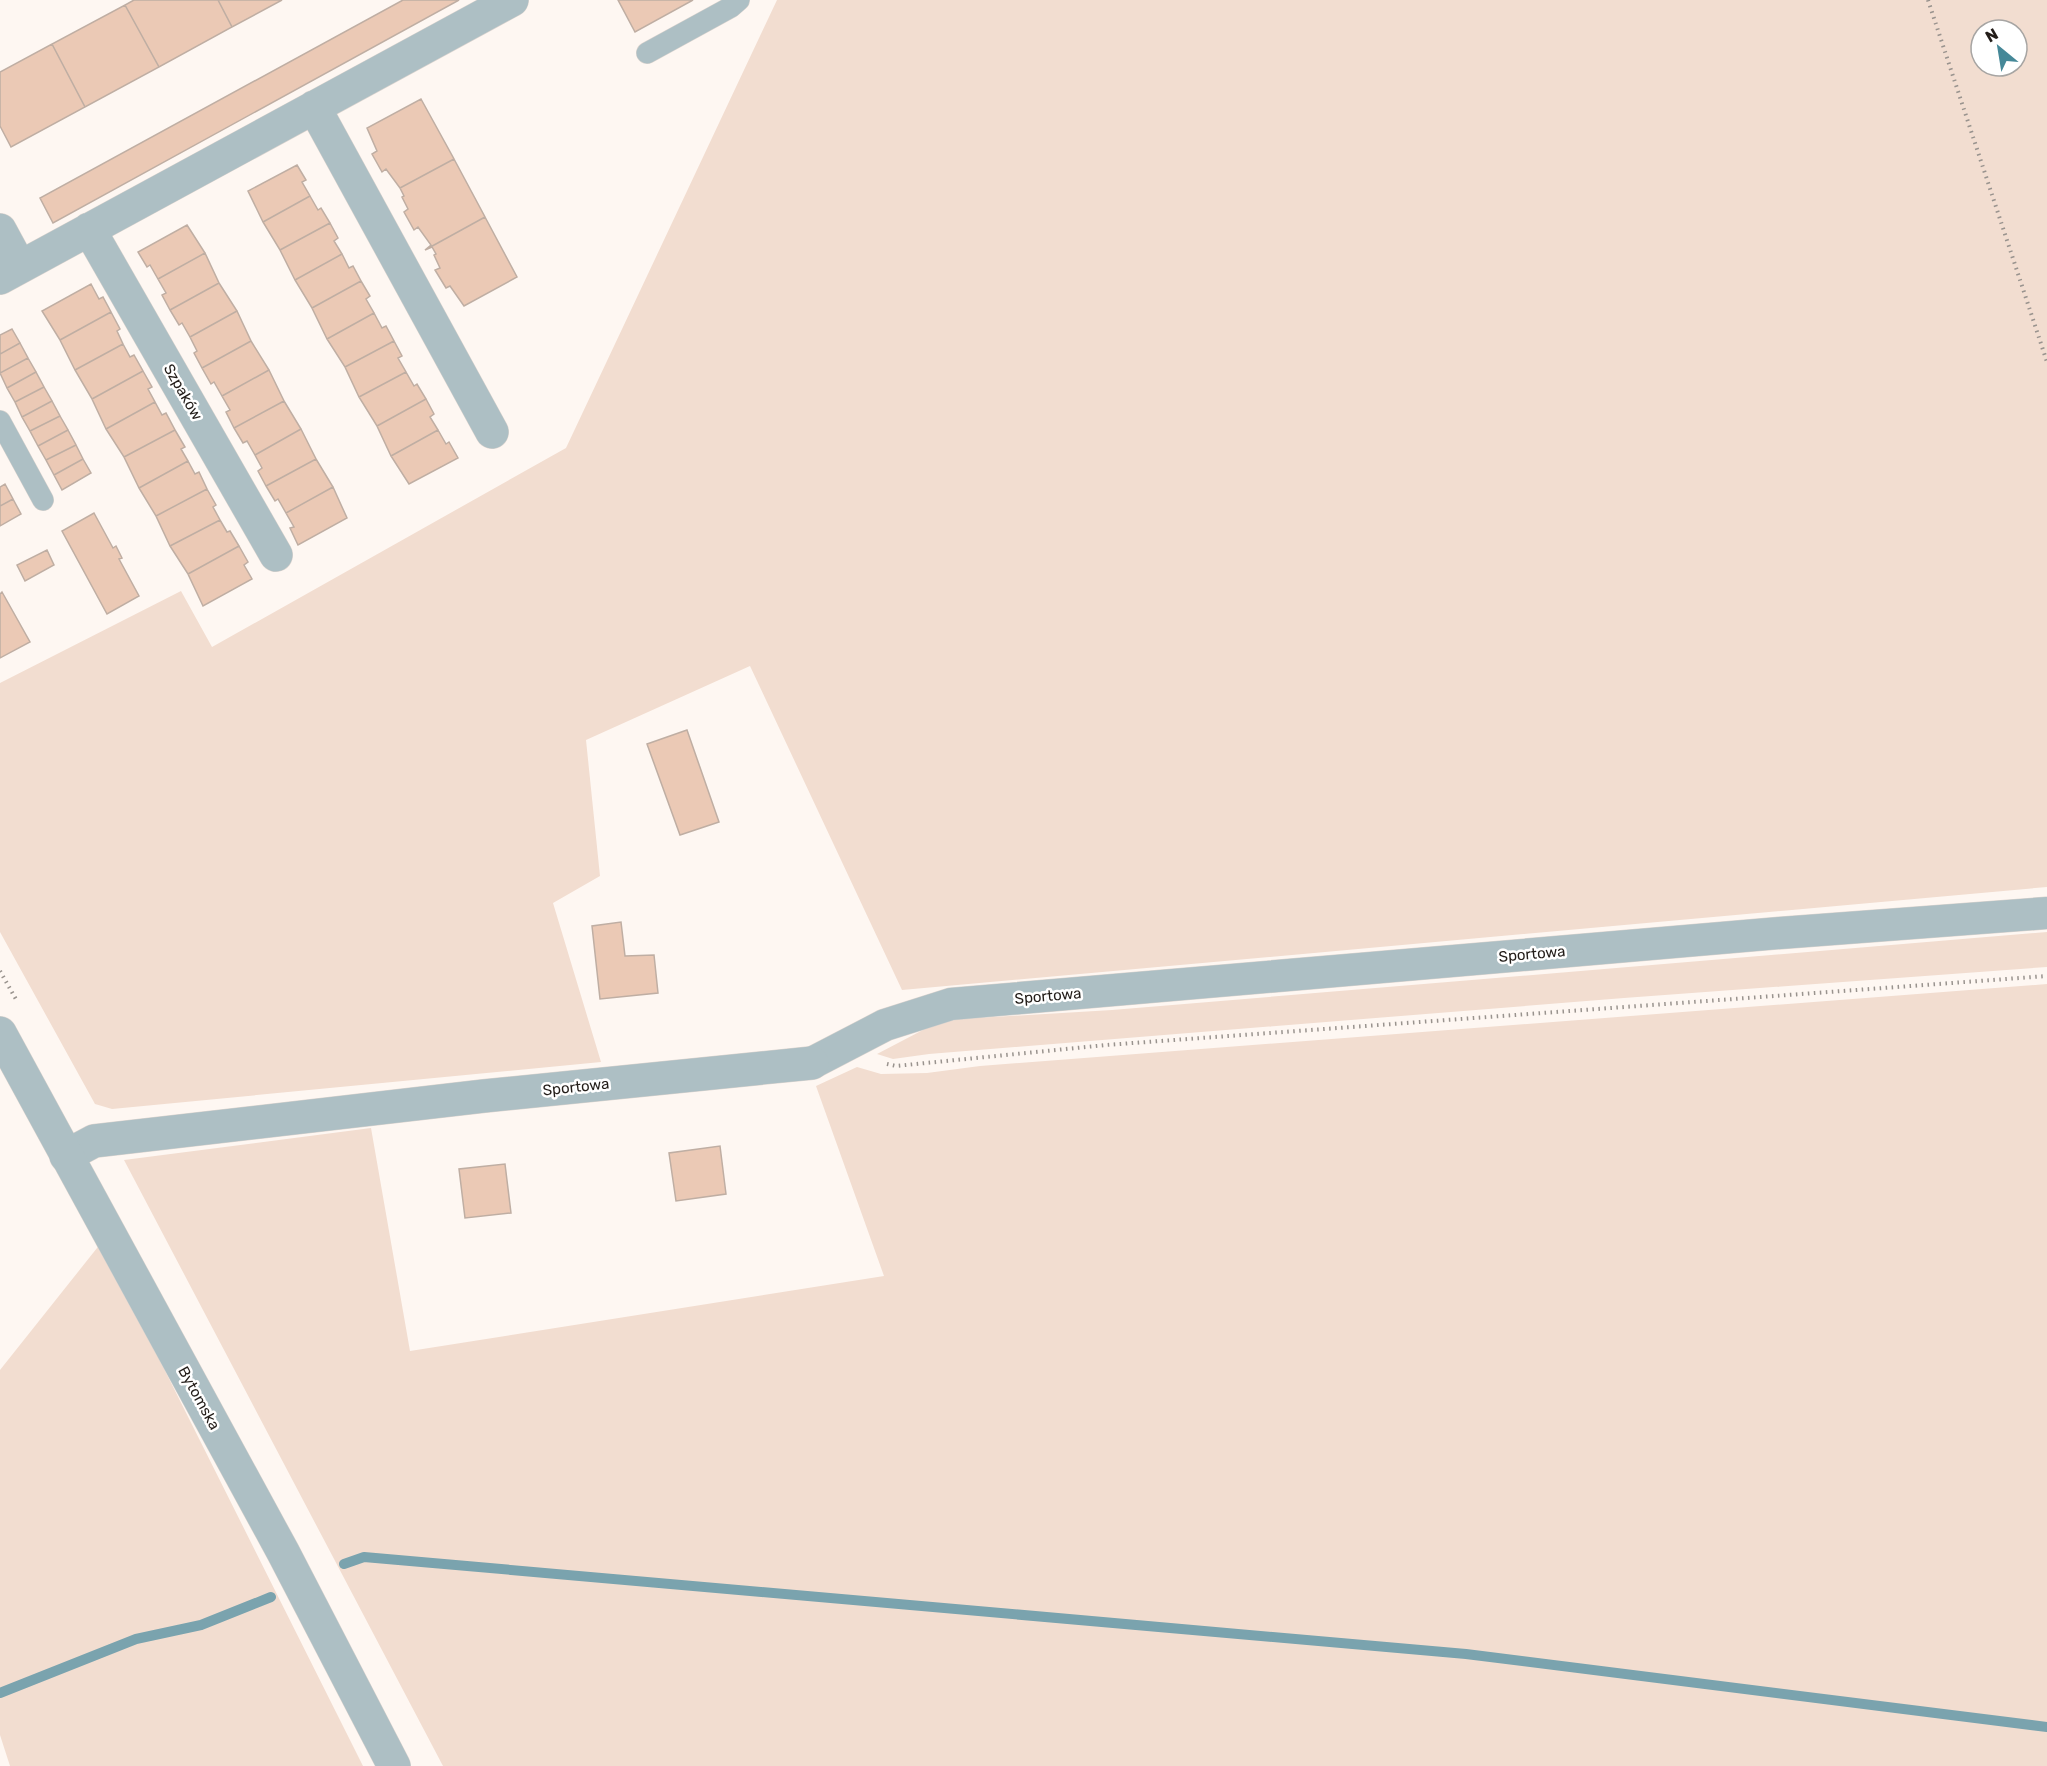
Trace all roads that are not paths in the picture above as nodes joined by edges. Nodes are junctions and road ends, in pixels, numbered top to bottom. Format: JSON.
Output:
{"nodes":[{"id":1,"x":512,"y":0,"type":"edge"},
{"id":2,"x":739,"y":0,"type":"edge"},
{"id":3,"x":647,"y":53,"type":"dead end"},
{"id":4,"x":314,"y":107,"type":"junction"},
{"id":5,"x":90,"y":229,"type":"junction"},
{"id":6,"x":0,"y":230,"type":"edge"},
{"id":7,"x":10,"y":272,"type":"edge"},
{"id":8,"x":0,"y":421,"type":"edge"},
{"id":9,"x":492,"y":432,"type":"dead end"},
{"id":10,"x":43,"y":500,"type":"dead end"},
{"id":11,"x":276,"y":555,"type":"dead end"},
{"id":12,"x":2047,"y":913,"type":"edge"},
{"id":13,"x":0,"y":1033,"type":"edge"},
{"id":14,"x":812,"y":1063,"type":"joint"},
{"id":15,"x":66,"y":1156,"type":"junction"},
{"id":16,"x":394,"y":1766,"type":"edge"}],
"edges":[{"from":1,"to":4,"type":"street"},
{"from":2,"to":3,"type":"lane"},
{"from":4,"to":5,"type":"street"},
{"from":4,"to":9,"type":"street"},
{"from":5,"to":7,"type":"street"},
{"from":5,"to":11,"type":"street","name":"Szpaków"},
{"from":6,"to":7,"type":"street"},
{"from":8,"to":10,"type":"lane"},
{"from":12,"to":14,"type":"street","name":"Sportowa"},
{"from":13,"to":15,"type":"street","name":"Bytomska"},
{"from":14,"to":15,"type":"street","name":"Sportowa"},
{"from":15,"to":16,"type":"street","name":"Bytomska"}]}
